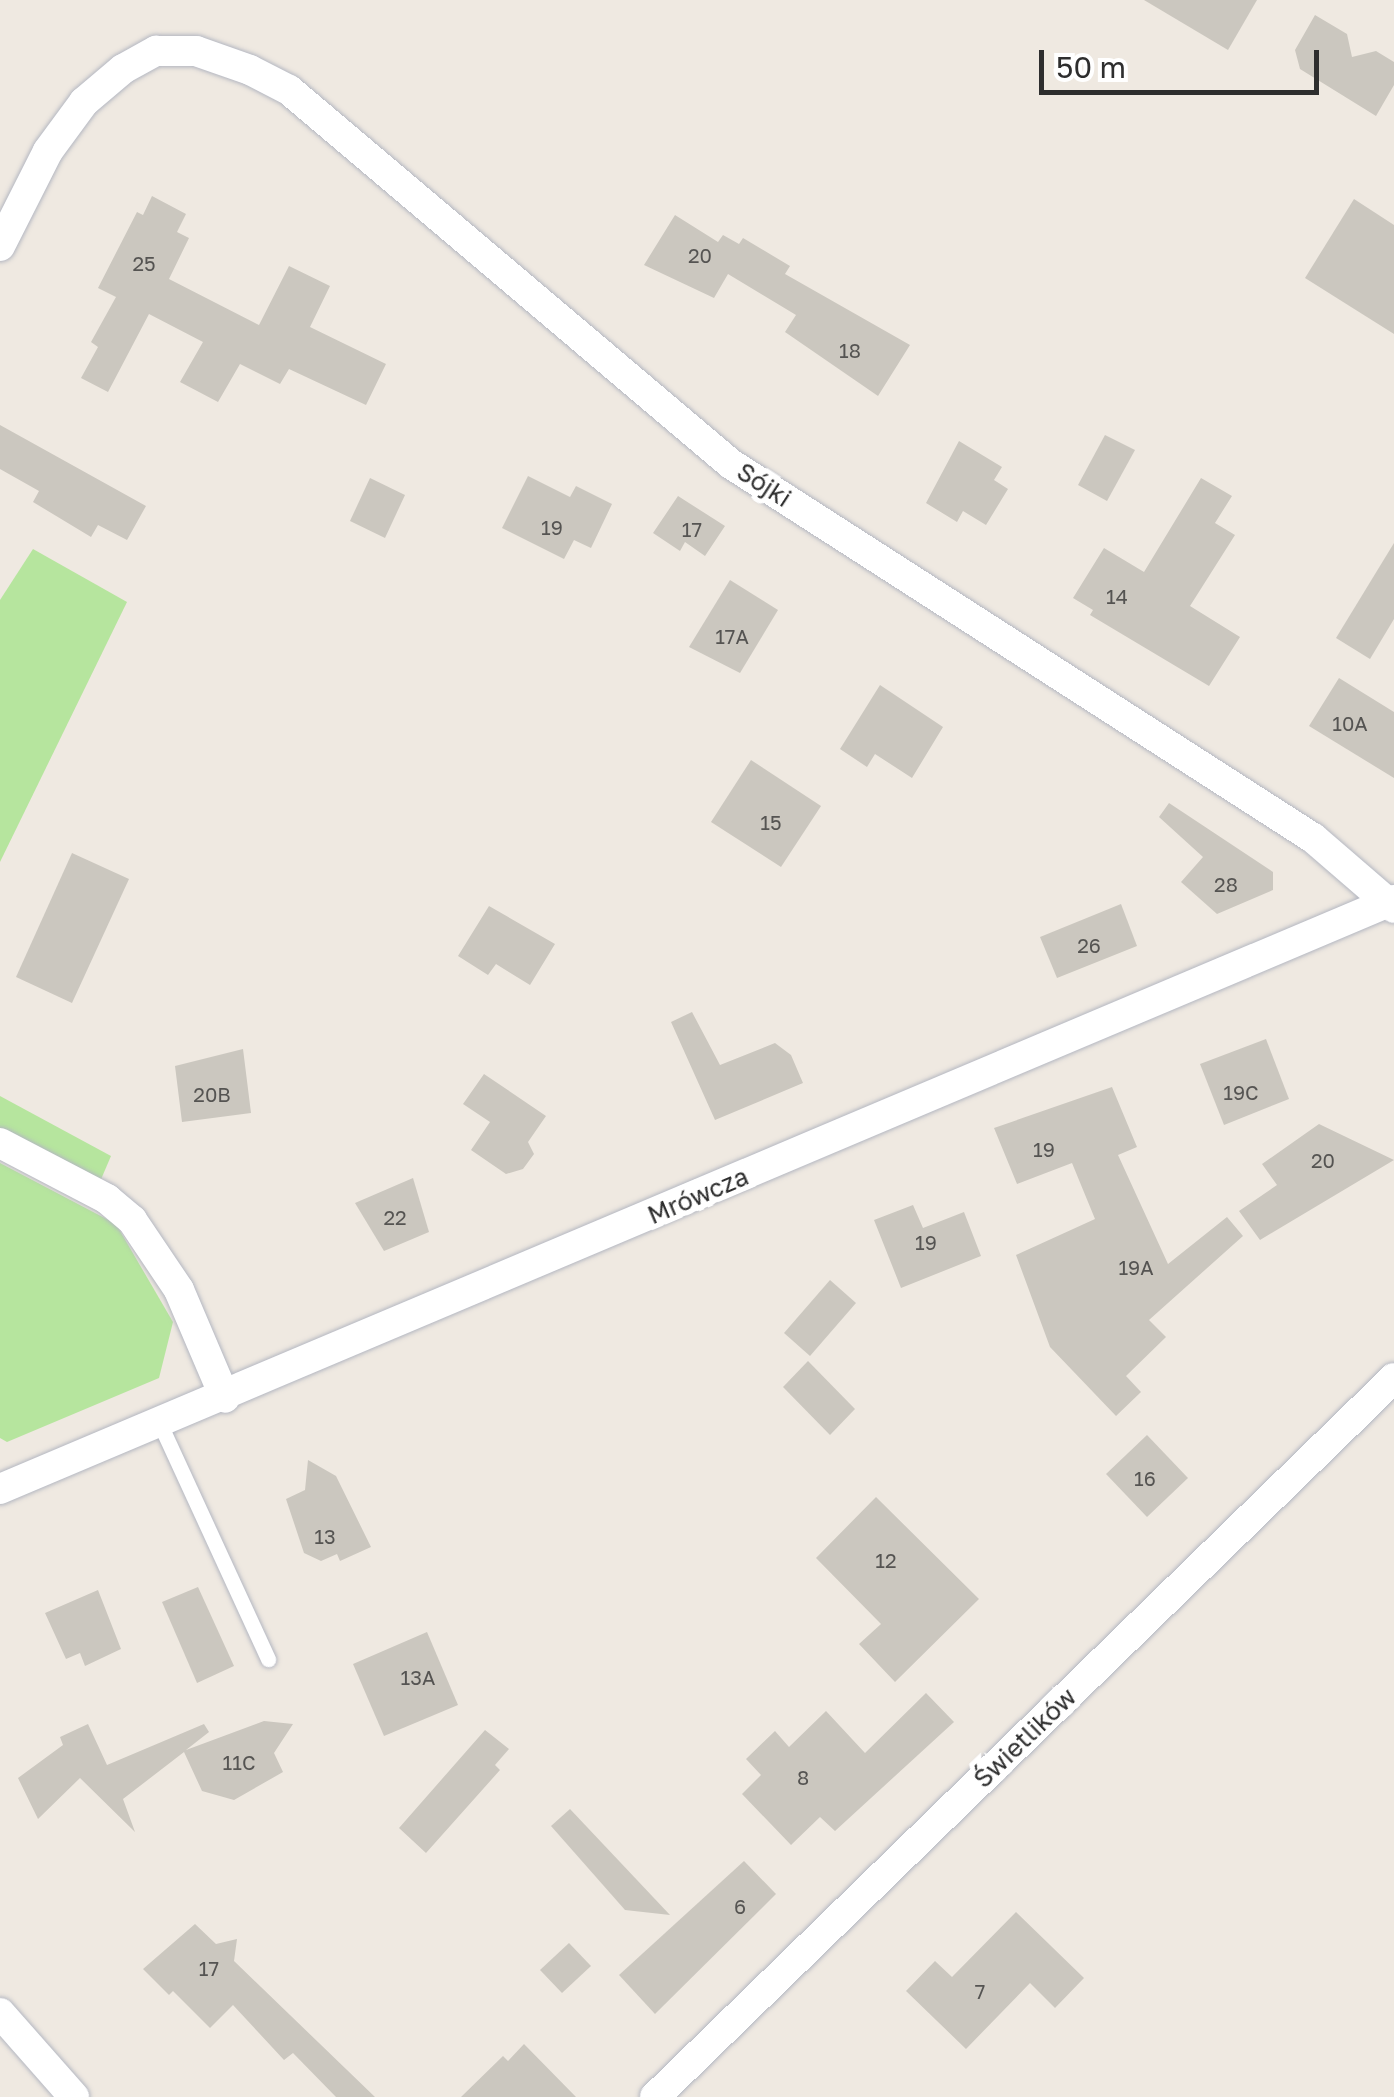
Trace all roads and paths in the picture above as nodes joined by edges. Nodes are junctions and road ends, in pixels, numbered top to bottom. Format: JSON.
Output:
{"nodes":[{"id":1,"x":0,"y":246,"type":"edge"},
{"id":2,"x":1392,"y":903,"type":"edge"},
{"id":3,"x":0,"y":1144,"type":"edge"},
{"id":4,"x":1394,"y":1378,"type":"edge"},
{"id":5,"x":225,"y":1398,"type":"junction"},
{"id":6,"x":160,"y":1424,"type":"junction"},
{"id":7,"x":0,"y":1490,"type":"edge"},
{"id":8,"x":268,"y":1659,"type":"dead end"},
{"id":9,"x":0,"y":2013,"type":"edge"},
{"id":10,"x":74,"y":2097,"type":"edge"},
{"id":11,"x":655,"y":2097,"type":"edge"}],
"edges":[{"from":1,"to":2,"type":"street","name":"Sójki"},
{"from":2,"to":5,"type":"street","name":"Mrówcza"},
{"from":3,"to":5,"type":"street"},
{"from":4,"to":11,"type":"street","name":"Świetlików"},
{"from":5,"to":6,"type":"street","name":"Mrówcza"},
{"from":6,"to":7,"type":"street","name":"Mrówcza"},
{"from":6,"to":8,"type":"lane"},
{"from":9,"to":10,"type":"street"}]}
